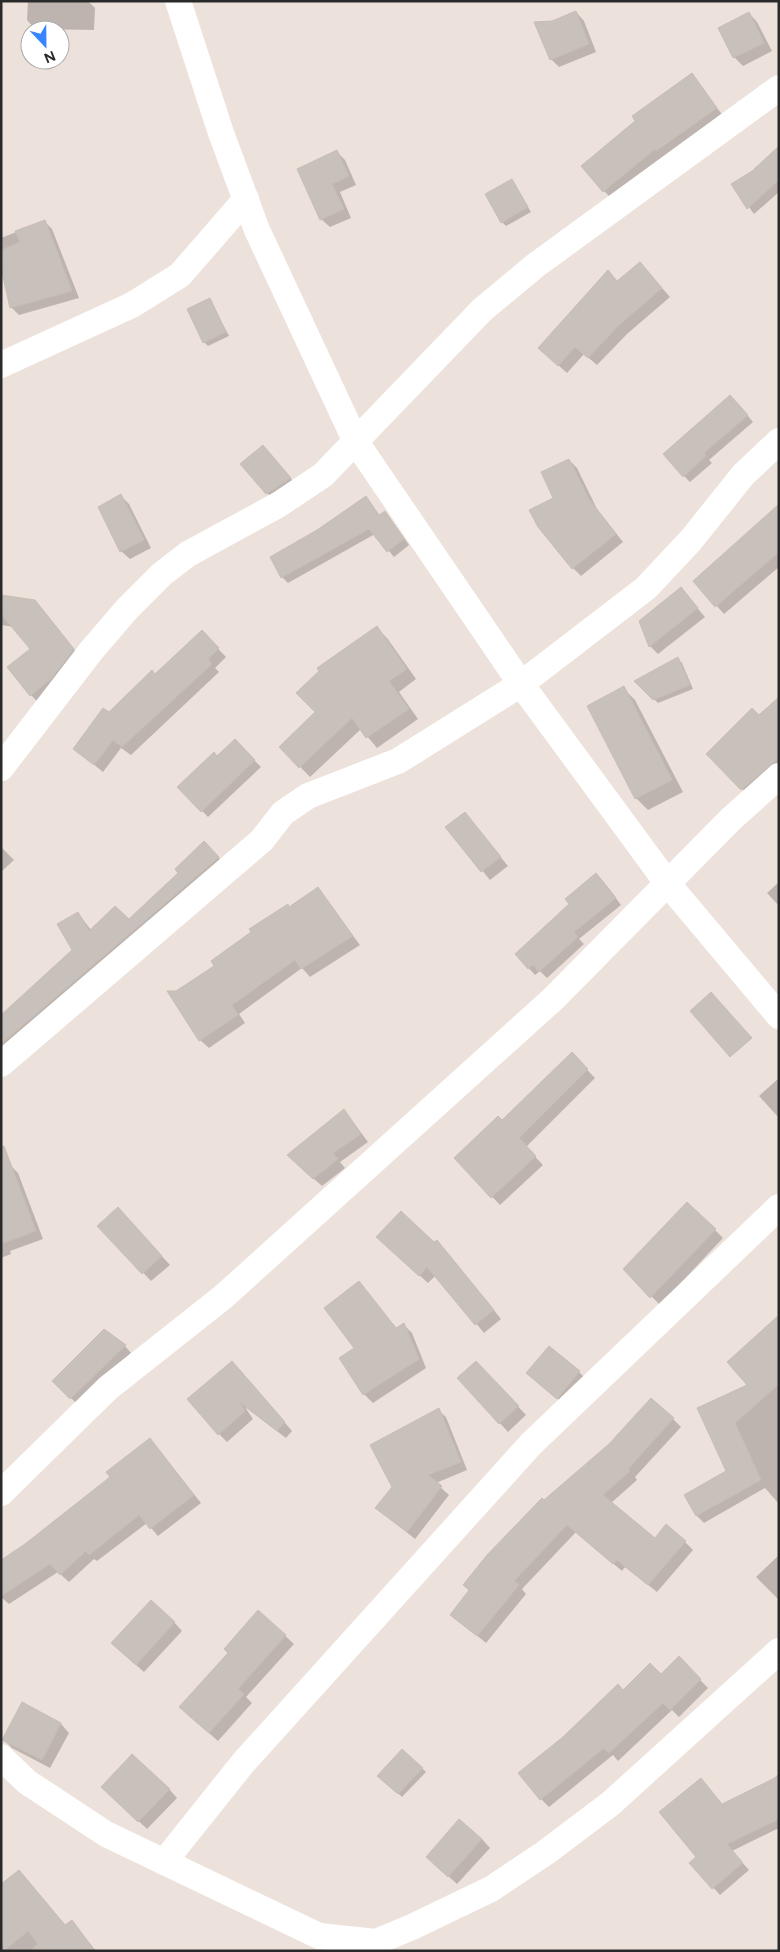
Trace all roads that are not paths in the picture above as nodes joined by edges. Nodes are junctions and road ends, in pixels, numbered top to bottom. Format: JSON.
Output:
{"nodes":[{"id":1,"x":178,"y":1,"type":"edge"},
{"id":2,"x":779,"y":88,"type":"edge"},
{"id":3,"x":246,"y":198,"type":"junction"},
{"id":4,"x":1,"y":365,"type":"edge"},
{"id":5,"x":779,"y":441,"type":"edge"},
{"id":6,"x":356,"y":442,"type":"junction"},
{"id":7,"x":521,"y":684,"type":"junction"},
{"id":8,"x":1,"y":768,"type":"edge"},
{"id":9,"x":779,"y":776,"type":"edge"},
{"id":10,"x":668,"y":884,"type":"junction"},
{"id":11,"x":779,"y":1016,"type":"edge"},
{"id":12,"x":1,"y":1064,"type":"edge"},
{"id":13,"x":779,"y":1207,"type":"edge"},
{"id":14,"x":1,"y":1493,"type":"edge"},
{"id":15,"x":779,"y":1651,"type":"edge"},
{"id":16,"x":1,"y":1758,"type":"edge"},
{"id":17,"x":164,"y":1862,"type":"junction"}],
"edges":[{"from":1,"to":3,"type":"street"},
{"from":2,"to":6,"type":"street"},
{"from":3,"to":4,"type":"street"},
{"from":3,"to":6,"type":"street"},
{"from":5,"to":7,"type":"street"},
{"from":6,"to":7,"type":"street"},
{"from":6,"to":8,"type":"street"},
{"from":7,"to":10,"type":"street"},
{"from":7,"to":12,"type":"street"},
{"from":9,"to":10,"type":"street"},
{"from":10,"to":11,"type":"street"},
{"from":10,"to":14,"type":"street"},
{"from":13,"to":17,"type":"street"},
{"from":15,"to":17,"type":"street"},
{"from":16,"to":17,"type":"street"}]}
